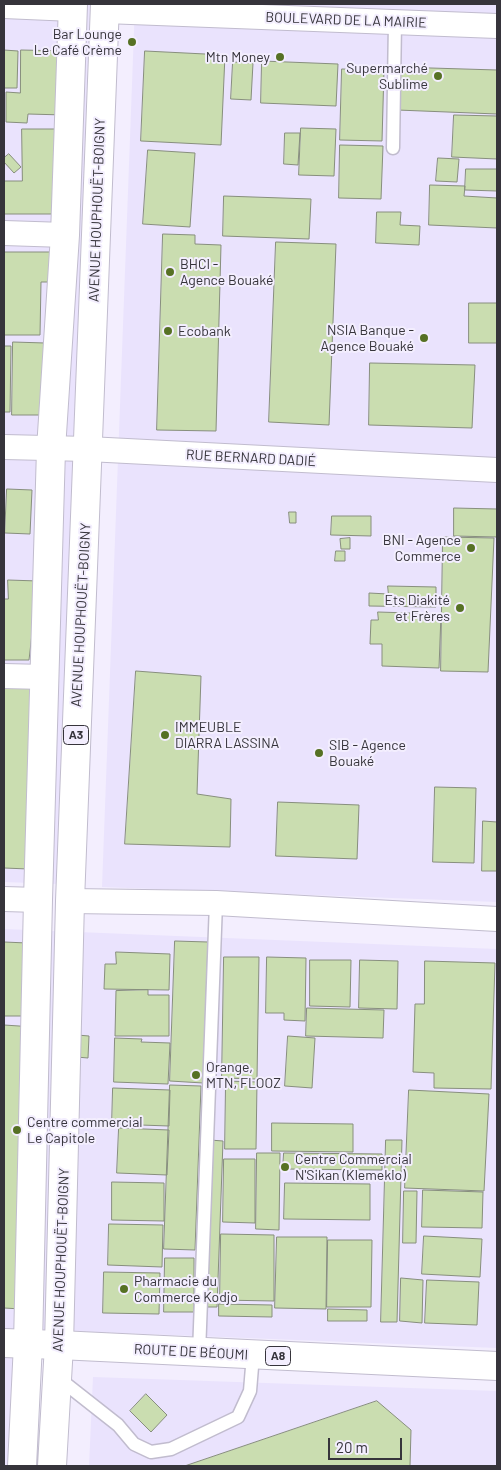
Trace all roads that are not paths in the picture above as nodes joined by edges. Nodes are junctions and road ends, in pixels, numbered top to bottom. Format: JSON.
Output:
{"nodes":[{"id":1,"x":4,"y":6,"type":"edge"},
{"id":2,"x":73,"y":6,"type":"edge"},
{"id":3,"x":105,"y":7,"type":"edge"},
{"id":4,"x":395,"y":22,"type":"junction"},
{"id":5,"x":497,"y":26,"type":"edge"},
{"id":6,"x":393,"y":148,"type":"dead end"},
{"id":7,"x":4,"y":234,"type":"edge"},
{"id":8,"x":65,"y":236,"type":"junction"},
{"id":9,"x":4,"y":447,"type":"edge"},
{"id":10,"x":51,"y":448,"type":"junction"},
{"id":11,"x":88,"y":449,"type":"junction"},
{"id":12,"x":497,"y":470,"type":"edge"},
{"id":13,"x":4,"y":676,"type":"edge"},
{"id":14,"x":45,"y":677,"type":"junction"},
{"id":15,"x":4,"y":899,"type":"edge"},
{"id":16,"x":38,"y":900,"type":"junction"},
{"id":17,"x":70,"y":901,"type":"junction"},
{"id":18,"x":216,"y":903,"type":"junction"},
{"id":19,"x":497,"y":919,"type":"edge"},
{"id":20,"x":16,"y":1344,"type":"edge"},
{"id":21,"x":59,"y":1345,"type":"junction"},
{"id":22,"x":198,"y":1353,"type":"junction"},
{"id":23,"x":253,"y":1355,"type":"junction"},
{"id":24,"x":497,"y":1366,"type":"edge"},
{"id":25,"x":57,"y":1377,"type":"junction"},
{"id":26,"x":22,"y":1466,"type":"edge"},
{"id":27,"x":52,"y":1466,"type":"edge"}],
"edges":[{"from":1,"to":2,"type":"street"},
{"from":2,"to":8,"type":"main road","number":"A3"},
{"from":3,"to":4,"type":"street","name":"BOULEVARD DE LA MAIRIE"},
{"from":3,"to":11,"type":"main road","name":"AVENUE HOUPHOUËT-BOIGNY","number":"A3"},
{"from":4,"to":5,"type":"street","name":"BOULEVARD DE LA MAIRIE"},
{"from":4,"to":6,"type":"lane"},
{"from":7,"to":8,"type":"street"},
{"from":8,"to":10,"type":"main road","number":"A3"},
{"from":9,"to":10,"type":"street","name":"RUE BERNARD DADIÉ"},
{"from":10,"to":11,"type":"street","name":"RUE BERNARD DADIÉ"},
{"from":10,"to":14,"type":"main road","number":"A3"},
{"from":11,"to":12,"type":"street","name":"RUE BERNARD DADIÉ"},
{"from":11,"to":17,"type":"main road","name":"AVENUE HOUPHOUËT-BOIGNY","number":"A3"},
{"from":13,"to":14,"type":"street"},
{"from":14,"to":16,"type":"main road","number":"A3"},
{"from":15,"to":16,"type":"street"},
{"from":16,"to":20,"type":"main road","number":"A3"},
{"from":17,"to":18,"type":"street"},
{"from":17,"to":21,"type":"main road","name":"AVENUE HOUPHOUËT-BOIGNY","number":"A3"},
{"from":18,"to":19,"type":"street"},
{"from":18,"to":22,"type":"lane"},
{"from":20,"to":21,"type":"main road","name":"ROUTE DE BÉOUMI","number":"A8"},
{"from":20,"to":26,"type":"main road","number":"A3"},
{"from":21,"to":22,"type":"main road","name":"ROUTE DE BÉOUMI","number":"A8"},
{"from":21,"to":25,"type":"main road","name":"AVENUE HOUPHOUËT-BOIGNY","number":"A3"},
{"from":22,"to":23,"type":"main road","name":"ROUTE DE BÉOUMI","number":"A8"},
{"from":23,"to":24,"type":"main road","name":"ROUTE DE BÉOUMI","number":"A8"},
{"from":23,"to":25,"type":"lane"},
{"from":25,"to":27,"type":"main road","name":"AVENUE HOUPHOUËT-BOIGNY","number":"A3"}]}
